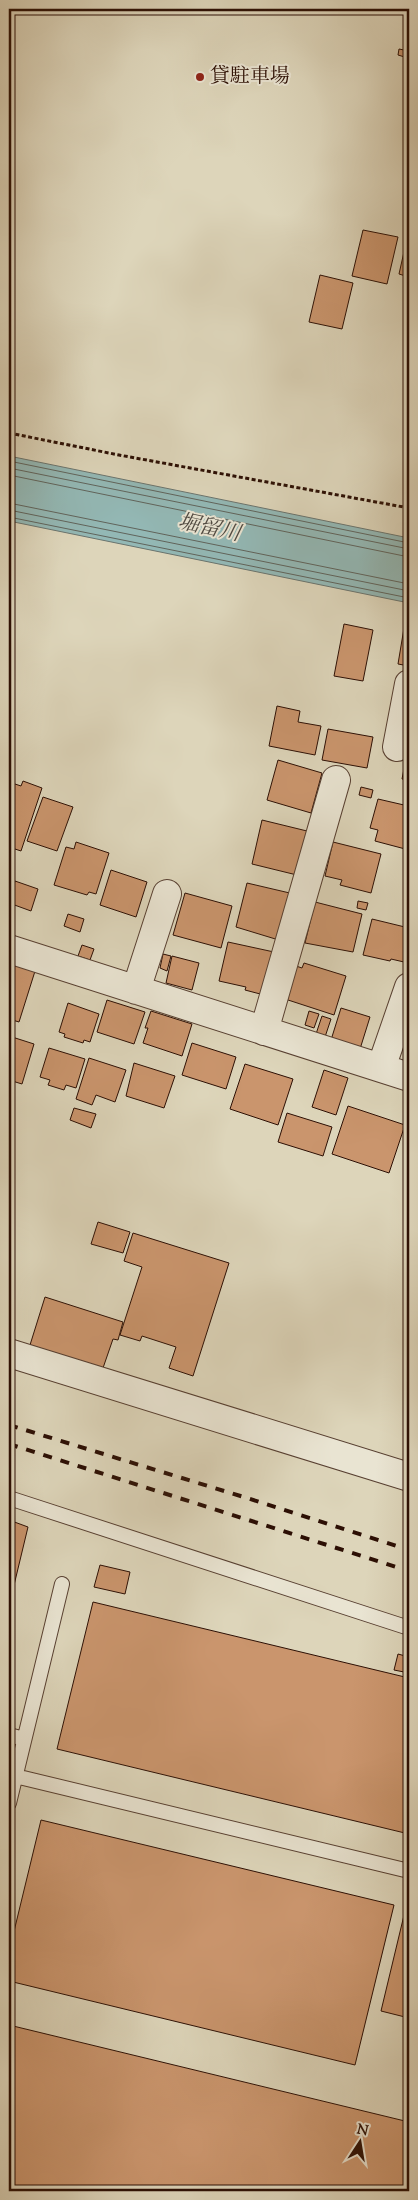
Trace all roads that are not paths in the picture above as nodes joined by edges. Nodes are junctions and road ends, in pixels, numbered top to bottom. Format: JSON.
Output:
{"nodes":[{"id":1,"x":409,"y":684,"type":"edge"},
{"id":2,"x":406,"y":714,"type":"edge"},
{"id":3,"x":397,"y":747,"type":"dead end"},
{"id":4,"x":336,"y":780,"type":"dead end"},
{"id":5,"x":167,"y":894,"type":"dead end"},
{"id":6,"x":9,"y":949,"type":"edge"},
{"id":7,"x":409,"y":987,"type":"edge"},
{"id":8,"x":136,"y":990,"type":"junction"},
{"id":9,"x":264,"y":1031,"type":"junction"},
{"id":10,"x":382,"y":1068,"type":"junction"},
{"id":11,"x":409,"y":1078,"type":"edge"},
{"id":12,"x":9,"y":1353,"type":"edge"},
{"id":13,"x":409,"y":1477,"type":"edge"},
{"id":14,"x":9,"y":1498,"type":"edge"},
{"id":15,"x":62,"y":1584,"type":"dead end"},
{"id":16,"x":409,"y":1628,"type":"edge"},
{"id":17,"x":9,"y":1735,"type":"edge"},
{"id":18,"x":24,"y":1739,"type":"junction"},
{"id":19,"x":15,"y":1776,"type":"junction"},
{"id":20,"x":9,"y":1803,"type":"edge"},
{"id":21,"x":409,"y":1871,"type":"edge"}],
"edges":[{"from":1,"to":2,"type":"street"},
{"from":2,"to":3,"type":"street"},
{"from":4,"to":9,"type":"street"},
{"from":5,"to":8,"type":"street"},
{"from":6,"to":8,"type":"street"},
{"from":7,"to":10,"type":"street"},
{"from":8,"to":9,"type":"street"},
{"from":9,"to":10,"type":"street"},
{"from":10,"to":11,"type":"street"},
{"from":12,"to":13,"type":"street"},
{"from":14,"to":16,"type":"lane"},
{"from":15,"to":18,"type":"lane"},
{"from":17,"to":18,"type":"lane"},
{"from":18,"to":19,"type":"lane"},
{"from":19,"to":20,"type":"lane"},
{"from":19,"to":21,"type":"lane"}]}
